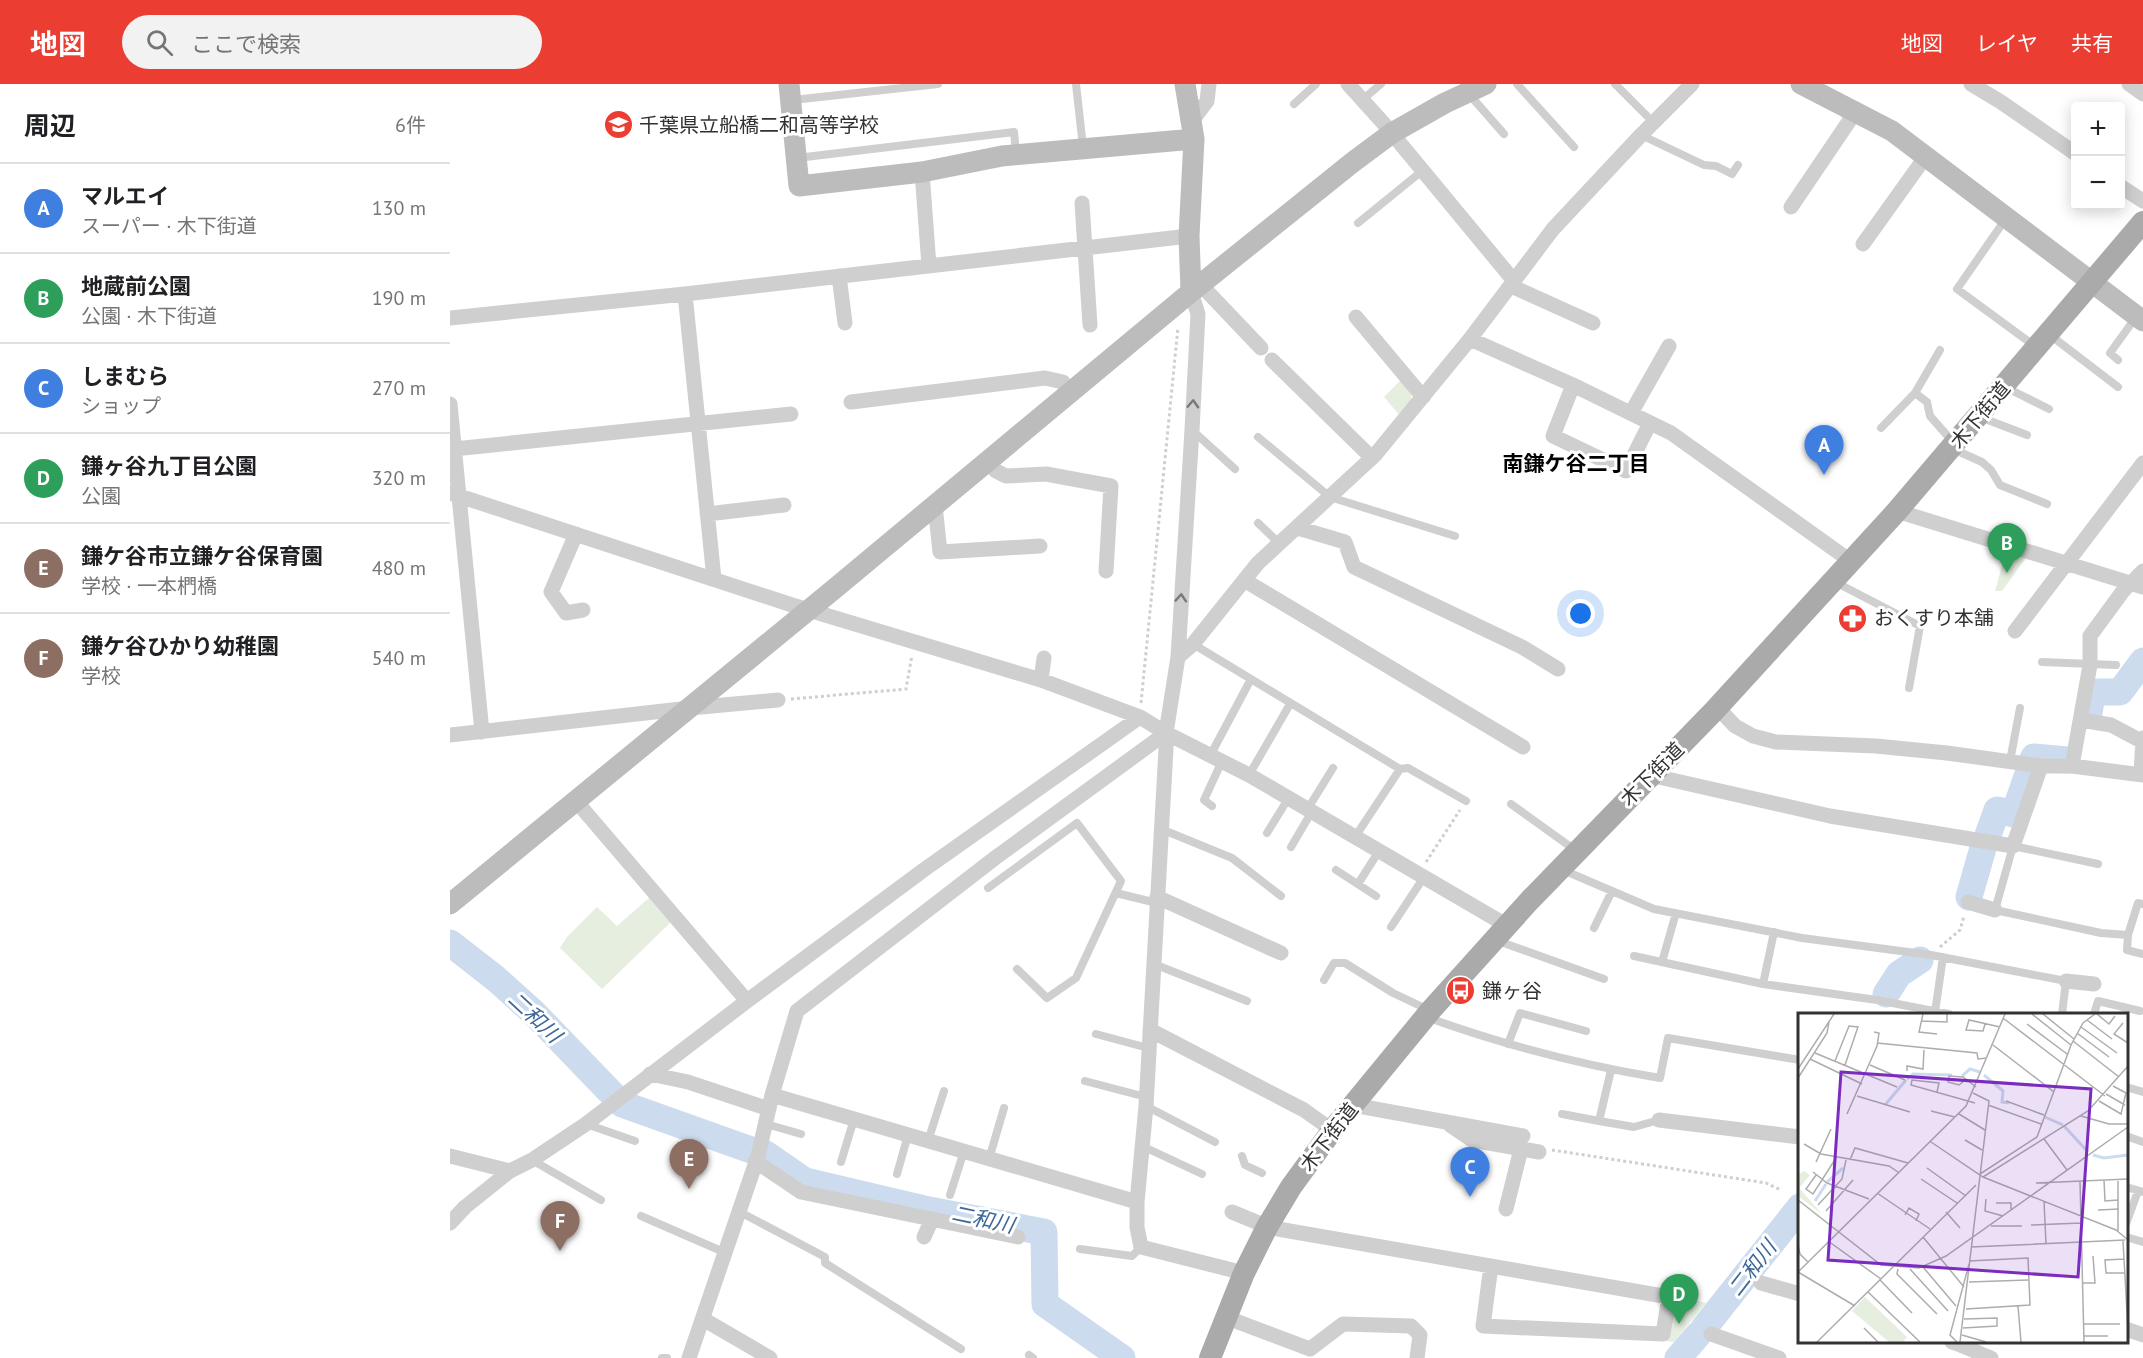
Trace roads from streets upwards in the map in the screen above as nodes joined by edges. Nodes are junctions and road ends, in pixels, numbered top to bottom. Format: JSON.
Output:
{"nodes":[{"id":1,"x":1185,"y":84,"type":"edge"},
{"id":2,"x":1209,"y":84,"type":"edge"},
{"id":3,"x":1348,"y":84,"type":"edge"},
{"id":4,"x":1692,"y":84,"type":"edge"},
{"id":5,"x":1801,"y":84,"type":"edge"},
{"id":6,"x":1971,"y":84,"type":"edge"},
{"id":7,"x":2128,"y":84,"type":"edge"},
{"id":8,"x":1477,"y":88,"type":"edge"},
{"id":9,"x":790,"y":92,"type":"edge"},
{"id":10,"x":2143,"y":94,"type":"edge"},
{"id":11,"x":1856,"y":111,"type":"junction"},
{"id":12,"x":1193,"y":130,"type":"junction"},
{"id":13,"x":1392,"y":133,"type":"junction"},
{"id":14,"x":2071,"y":151,"type":"edge"},
{"id":15,"x":1926,"y":156,"type":"junction"},
{"id":16,"x":922,"y":172,"type":"junction"},
{"id":17,"x":2125,"y":189,"type":"edge"},
{"id":18,"x":2143,"y":201,"type":"edge"},
{"id":19,"x":1082,"y":203,"type":"dead end"},
{"id":20,"x":1791,"y":207,"type":"dead end"},
{"id":21,"x":2143,"y":222,"type":"edge"},
{"id":22,"x":1189,"y":236,"type":"junction"},
{"id":23,"x":1863,"y":244,"type":"dead end"},
{"id":24,"x":1085,"y":247,"type":"junction"},
{"id":25,"x":928,"y":266,"type":"junction"},
{"id":26,"x":839,"y":276,"type":"junction"},
{"id":27,"x":2092,"y":282,"type":"junction"},
{"id":28,"x":1512,"y":283,"type":"junction"},
{"id":29,"x":1196,"y":289,"type":"junction"},
{"id":30,"x":685,"y":294,"type":"junction"},
{"id":31,"x":1356,"y":317,"type":"dead end"},
{"id":32,"x":450,"y":318,"type":"edge"},
{"id":33,"x":2140,"y":318,"type":"edge"},
{"id":34,"x":844,"y":323,"type":"dead end"},
{"id":35,"x":1593,"y":323,"type":"dead end"},
{"id":36,"x":1090,"y":325,"type":"dead end"},
{"id":37,"x":1470,"y":339,"type":"junction"},
{"id":38,"x":1670,"y":346,"type":"dead end"},
{"id":39,"x":1261,"y":348,"type":"dead end"},
{"id":40,"x":1272,"y":360,"type":"dead end"},
{"id":41,"x":1573,"y":385,"type":"junction"},
{"id":42,"x":1067,"y":395,"type":"junction"},
{"id":43,"x":1423,"y":397,"type":"junction"},
{"id":44,"x":851,"y":402,"type":"dead end"},
{"id":45,"x":450,"y":404,"type":"edge"},
{"id":46,"x":1631,"y":413,"type":"junction"},
{"id":47,"x":791,"y":414,"type":"dead end"},
{"id":48,"x":1650,"y":423,"type":"junction"},
{"id":49,"x":698,"y":424,"type":"junction"},
{"id":50,"x":454,"y":449,"type":"junction"},
{"id":51,"x":1372,"y":458,"type":"junction"},
{"id":52,"x":988,"y":461,"type":"junction"},
{"id":53,"x":2143,"y":464,"type":"edge"},
{"id":54,"x":454,"y":495,"type":"edge"},
{"id":55,"x":784,"y":505,"type":"dead end"},
{"id":56,"x":934,"y":505,"type":"junction"},
{"id":57,"x":1897,"y":512,"type":"junction"},
{"id":58,"x":707,"y":514,"type":"junction"},
{"id":59,"x":1298,"y":528,"type":"junction"},
{"id":60,"x":576,"y":534,"type":"junction"},
{"id":61,"x":1040,"y":546,"type":"dead end"},
{"id":62,"x":1852,"y":562,"type":"junction"},
{"id":63,"x":2067,"y":562,"type":"junction"},
{"id":64,"x":1106,"y":571,"type":"dead end"},
{"id":65,"x":2143,"y":571,"type":"edge"},
{"id":66,"x":714,"y":579,"type":"junction"},
{"id":67,"x":1244,"y":580,"type":"junction"},
{"id":68,"x":2138,"y":585,"type":"edge"},
{"id":69,"x":583,"y":610,"type":"dead end"},
{"id":70,"x":809,"y":610,"type":"junction"},
{"id":71,"x":2015,"y":631,"type":"dead end"},
{"id":72,"x":1178,"y":657,"type":"junction"},
{"id":73,"x":1044,"y":658,"type":"dead end"},
{"id":74,"x":1558,"y":669,"type":"dead end"},
{"id":75,"x":1041,"y":680,"type":"junction"},
{"id":76,"x":778,"y":700,"type":"road end"},
{"id":77,"x":1717,"y":707,"type":"junction"},
{"id":78,"x":690,"y":708,"type":"junction"},
{"id":79,"x":1140,"y":717,"type":"junction"},
{"id":80,"x":2085,"y":721,"type":"junction"},
{"id":81,"x":482,"y":732,"type":"junction"},
{"id":82,"x":1166,"y":733,"type":"junction"},
{"id":83,"x":450,"y":735,"type":"edge"},
{"id":84,"x":2142,"y":740,"type":"edge"},
{"id":85,"x":1523,"y":747,"type":"dead end"},
{"id":86,"x":2073,"y":762,"type":"junction"},
{"id":87,"x":2028,"y":764,"type":"junction"},
{"id":88,"x":1650,"y":775,"type":"junction"},
{"id":89,"x":2142,"y":775,"type":"edge"},
{"id":90,"x":576,"y":801,"type":"junction"},
{"id":91,"x":1157,"y":900,"type":"junction"},
{"id":92,"x":1968,"y":902,"type":"road end"},
{"id":93,"x":450,"y":904,"type":"edge"},
{"id":94,"x":1995,"y":909,"type":"road end"},
{"id":95,"x":1500,"y":932,"type":"junction"},
{"id":96,"x":1281,"y":953,"type":"dead end"},
{"id":97,"x":2066,"y":981,"type":"road end"},
{"id":98,"x":2094,"y":984,"type":"dead end"},
{"id":99,"x":747,"y":1001,"type":"junction"},
{"id":100,"x":1150,"y":1030,"type":"junction"},
{"id":101,"x":650,"y":1074,"type":"junction"},
{"id":102,"x":1353,"y":1106,"type":"junction"},
{"id":103,"x":769,"y":1110,"type":"junction"},
{"id":104,"x":1659,"y":1120,"type":"road end"},
{"id":105,"x":1334,"y":1128,"type":"junction"},
{"id":106,"x":1798,"y":1137,"type":"edge"},
{"id":107,"x":1522,"y":1142,"type":"junction"},
{"id":108,"x":1539,"y":1152,"type":"road end"},
{"id":109,"x":758,"y":1155,"type":"junction"},
{"id":110,"x":450,"y":1156,"type":"edge"},
{"id":111,"x":510,"y":1171,"type":"junction"},
{"id":112,"x":1137,"y":1202,"type":"junction"},
{"id":113,"x":1506,"y":1209,"type":"dead end"},
{"id":114,"x":1232,"y":1212,"type":"dead end"},
{"id":115,"x":932,"y":1219,"type":"junction"},
{"id":116,"x":450,"y":1223,"type":"edge"},
{"id":117,"x":1267,"y":1227,"type":"junction"},
{"id":118,"x":924,"y":1237,"type":"dead end"},
{"id":119,"x":1018,"y":1237,"type":"dead end"},
{"id":120,"x":1491,"y":1266,"type":"junction"},
{"id":121,"x":1244,"y":1273,"type":"junction"},
{"id":122,"x":1761,"y":1283,"type":"dead end"},
{"id":123,"x":1798,"y":1293,"type":"edge"},
{"id":124,"x":1225,"y":1317,"type":"junction"},
{"id":125,"x":703,"y":1318,"type":"junction"},
{"id":126,"x":2128,"y":1329,"type":"edge"},
{"id":127,"x":1711,"y":1334,"type":"dead end"},
{"id":128,"x":2143,"y":1335,"type":"edge"},
{"id":129,"x":1957,"y":1343,"type":"edge"},
{"id":130,"x":1973,"y":1350,"type":"edge"},
{"id":131,"x":1311,"y":1354,"type":"edge"},
{"id":132,"x":689,"y":1358,"type":"edge"},
{"id":133,"x":770,"y":1358,"type":"edge"},
{"id":134,"x":1210,"y":1358,"type":"edge"},
{"id":135,"x":1417,"y":1358,"type":"edge"},
{"id":136,"x":1779,"y":1358,"type":"edge"},
{"id":137,"x":1991,"y":1358,"type":"edge"}],
"edges":[{"from":1,"to":12,"type":"street"},
{"from":2,"to":12,"type":"street"},
{"from":3,"to":13,"type":"street"},
{"from":4,"to":28,"type":"street"},
{"from":5,"to":11,"type":"street"},
{"from":6,"to":14,"type":"street"},
{"from":7,"to":10,"type":"street"},
{"from":8,"to":13,"type":"street"},
{"from":9,"to":16,"type":"street"},
{"from":11,"to":15,"type":"street"},
{"from":11,"to":20,"type":"street"},
{"from":12,"to":16,"type":"street"},
{"from":12,"to":22,"type":"street"},
{"from":13,"to":28,"type":"street"},
{"from":13,"to":29,"type":"street"},
{"from":15,"to":23,"type":"street"},
{"from":15,"to":27,"type":"street"},
{"from":16,"to":25,"type":"street"},
{"from":17,"to":18,"type":"street"},
{"from":19,"to":24,"type":"street"},
{"from":21,"to":27,"type":"main road","name":"木下街道"},
{"from":22,"to":24,"type":"street"},
{"from":22,"to":29,"type":"street"},
{"from":24,"to":25,"type":"street"},
{"from":24,"to":36,"type":"street"},
{"from":25,"to":26,"type":"street"},
{"from":26,"to":30,"type":"street"},
{"from":26,"to":34,"type":"street"},
{"from":27,"to":33,"type":"street"},
{"from":27,"to":57,"type":"main road","name":"木下街道"},
{"from":28,"to":35,"type":"street"},
{"from":28,"to":37,"type":"street"},
{"from":29,"to":39,"type":"street"},
{"from":29,"to":42,"type":"street"},
{"from":72,"to":29,"type":"street","one_way":true},
{"from":30,"to":32,"type":"street"},
{"from":30,"to":49,"type":"street"},
{"from":31,"to":43,"type":"street"},
{"from":37,"to":41,"type":"street"},
{"from":37,"to":43,"type":"street"},
{"from":38,"to":46,"type":"street"},
{"from":40,"to":51,"type":"street"},
{"from":41,"to":46,"type":"street"},
{"from":41,"to":48,"type":"street"},
{"from":42,"to":44,"type":"street"},
{"from":42,"to":52,"type":"street"},
{"from":43,"to":51,"type":"street"},
{"from":45,"to":50,"type":"street"},
{"from":46,"to":48,"type":"street"},
{"from":47,"to":49,"type":"street"},
{"from":48,"to":62,"type":"street"},
{"from":49,"to":50,"type":"street"},
{"from":49,"to":58,"type":"street"},
{"from":50,"to":54,"type":"street"},
{"from":51,"to":59,"type":"street"},
{"from":52,"to":56,"type":"street"},
{"from":52,"to":64,"type":"street"},
{"from":53,"to":63,"type":"street"},
{"from":54,"to":60,"type":"street"},
{"from":54,"to":81,"type":"street"},
{"from":55,"to":58,"type":"street"},
{"from":56,"to":61,"type":"street"},
{"from":56,"to":70,"type":"street"},
{"from":57,"to":62,"type":"main road","name":"木下街道"},
{"from":57,"to":63,"type":"street"},
{"from":58,"to":66,"type":"street"},
{"from":59,"to":67,"type":"street"},
{"from":59,"to":74,"type":"street"},
{"from":60,"to":66,"type":"street"},
{"from":60,"to":69,"type":"street"},
{"from":62,"to":77,"type":"main road","name":"木下街道"},
{"from":63,"to":68,"type":"street"},
{"from":63,"to":71,"type":"street"},
{"from":65,"to":68,"type":"street"},
{"from":66,"to":70,"type":"street"},
{"from":67,"to":72,"type":"street"},
{"from":67,"to":85,"type":"street"},
{"from":68,"to":80,"type":"street"},
{"from":70,"to":75,"type":"street"},
{"from":70,"to":78,"type":"street"},
{"from":72,"to":82,"type":"street"},
{"from":73,"to":75,"type":"street"},
{"from":75,"to":79,"type":"street"},
{"from":76,"to":78,"type":"street"},
{"from":77,"to":87,"type":"street"},
{"from":77,"to":88,"type":"main road","name":"木下街道"},
{"from":78,"to":81,"type":"street"},
{"from":78,"to":90,"type":"street"},
{"from":79,"to":82,"type":"street"},
{"from":79,"to":99,"type":"street"},
{"from":80,"to":84,"type":"street"},
{"from":80,"to":86,"type":"street"},
{"from":81,"to":83,"type":"street"},
{"from":82,"to":91,"type":"street"},
{"from":82,"to":95,"type":"street"},
{"from":82,"to":103,"type":"street"},
{"from":84,"to":89,"type":"street"},
{"from":86,"to":87,"type":"street"},
{"from":86,"to":89,"type":"street"},
{"from":87,"to":88,"type":"street"},
{"from":88,"to":95,"type":"main road","name":"木下街道"},
{"from":90,"to":93,"type":"street"},
{"from":90,"to":99,"type":"street"},
{"from":91,"to":96,"type":"street"},
{"from":91,"to":100,"type":"street"},
{"from":92,"to":94,"type":"street"},
{"from":95,"to":102,"type":"main road","name":"木下街道"},
{"from":97,"to":98,"type":"street"},
{"from":99,"to":101,"type":"street"},
{"from":100,"to":105,"type":"street"},
{"from":100,"to":112,"type":"street"},
{"from":101,"to":103,"type":"street"},
{"from":101,"to":111,"type":"street"},
{"from":102,"to":105,"type":"main road","name":"木下街道"},
{"from":102,"to":107,"type":"street"},
{"from":103,"to":109,"type":"street"},
{"from":103,"to":112,"type":"street"},
{"from":104,"to":106,"type":"street"},
{"from":105,"to":117,"type":"main road","name":"木下街道"},
{"from":107,"to":108,"type":"street"},
{"from":107,"to":113,"type":"street"},
{"from":109,"to":115,"type":"street"},
{"from":109,"to":125,"type":"street"},
{"from":110,"to":111,"type":"street"},
{"from":111,"to":116,"type":"street"},
{"from":112,"to":121,"type":"street"},
{"from":114,"to":117,"type":"street"},
{"from":115,"to":118,"type":"street"},
{"from":115,"to":119,"type":"street"},
{"from":117,"to":120,"type":"street"},
{"from":117,"to":121,"type":"main road","name":"木下街道"},
{"from":120,"to":120,"type":"street"},
{"from":121,"to":124,"type":"main road","name":"木下街道"},
{"from":122,"to":123,"type":"street"},
{"from":124,"to":131,"type":"street"},
{"from":124,"to":134,"type":"main road","name":"木下街道"},
{"from":125,"to":132,"type":"street"},
{"from":125,"to":133,"type":"street"},
{"from":126,"to":128,"type":"street"},
{"from":127,"to":136,"type":"street"},
{"from":129,"to":130,"type":"street"},
{"from":130,"to":137,"type":"street"},
{"from":131,"to":135,"type":"street"}]}
